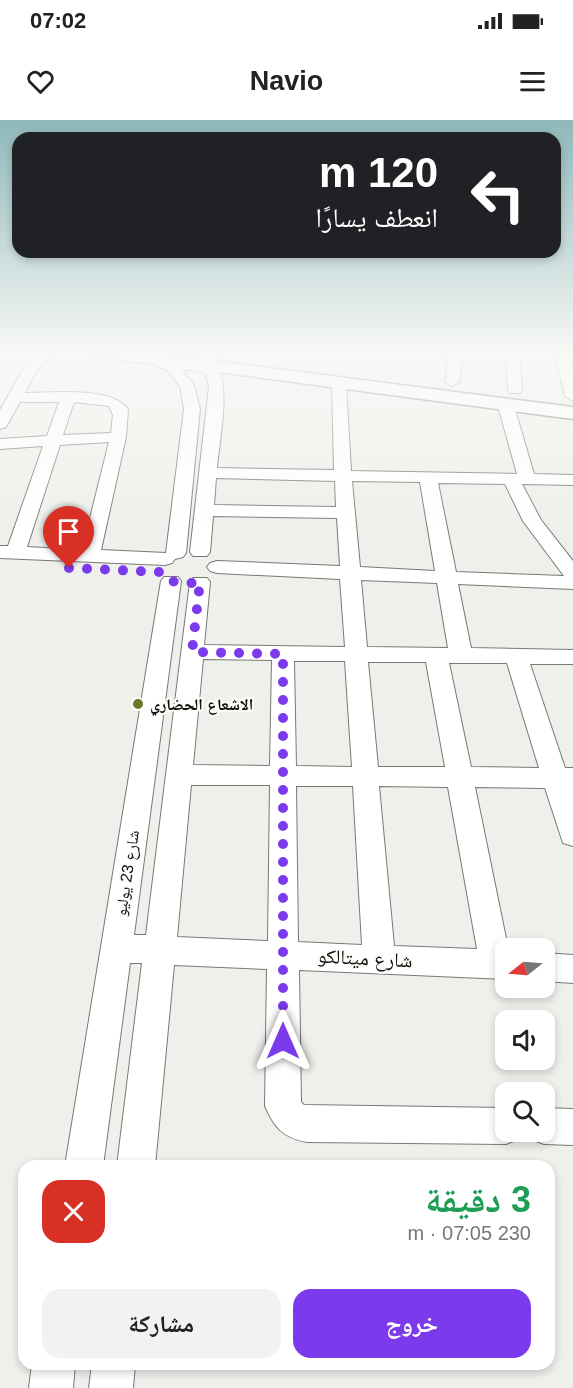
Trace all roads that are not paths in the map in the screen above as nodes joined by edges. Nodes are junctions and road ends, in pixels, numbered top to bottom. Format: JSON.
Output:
{"nodes":[{"id":1,"x":63,"y":411,"type":"edge"},
{"id":2,"x":120,"y":411,"type":"edge"},
{"id":3,"x":192,"y":411,"type":"edge"},
{"id":4,"x":212,"y":411,"type":"edge"},
{"id":5,"x":340,"y":411,"type":"edge"},
{"id":6,"x":512,"y":411,"type":"edge"},
{"id":7,"x":117,"y":437,"type":"junction"},
{"id":8,"x":52,"y":441,"type":"junction"},
{"id":9,"x":0,"y":444,"type":"edge"},
{"id":10,"x":207,"y":473,"type":"junction"},
{"id":11,"x":343,"y":476,"type":"junction"},
{"id":12,"x":428,"y":477,"type":"junction"},
{"id":13,"x":519,"y":479,"type":"junction"},
{"id":14,"x":573,"y":480,"type":"edge"},
{"id":15,"x":204,"y":510,"type":"junction"},
{"id":16,"x":346,"y":513,"type":"junction"},
{"id":17,"x":8,"y":552,"type":"edge"},
{"id":18,"x":200,"y":552,"type":"junction"},
{"id":19,"x":90,"y":556,"type":"junction"},
{"id":20,"x":0,"y":565,"type":"edge"},
{"id":21,"x":168,"y":566,"type":"junction"},
{"id":22,"x":351,"y":573,"type":"junction"},
{"id":23,"x":208,"y":574,"type":"junction"},
{"id":24,"x":573,"y":575,"type":"edge"},
{"id":25,"x":447,"y":578,"type":"junction"},
{"id":26,"x":573,"y":583,"type":"edge"},
{"id":27,"x":192,"y":652,"type":"junction"},
{"id":28,"x":283,"y":654,"type":"junction"},
{"id":29,"x":357,"y":654,"type":"junction"},
{"id":30,"x":448,"y":656,"type":"junction"},
{"id":31,"x":516,"y":656,"type":"junction"},
{"id":32,"x":573,"y":657,"type":"edge"},
{"id":33,"x":179,"y":775,"type":"junction"},
{"id":34,"x":283,"y":776,"type":"junction"},
{"id":35,"x":366,"y":776,"type":"junction"},
{"id":36,"x":459,"y":777,"type":"junction"},
{"id":37,"x":564,"y":778,"type":"edge"},
{"id":38,"x":573,"y":835,"type":"edge"},
{"id":39,"x":495,"y":938,"type":"edge"},
{"id":40,"x":116,"y":948,"type":"junction"},
{"id":41,"x":160,"y":950,"type":"junction"},
{"id":42,"x":283,"y":954,"type":"junction"},
{"id":43,"x":379,"y":959,"type":"junction"},
{"id":44,"x":495,"y":965,"type":"edge"},
{"id":45,"x":555,"y":968,"type":"edge"},
{"id":46,"x":573,"y":969,"type":"edge"},
{"id":47,"x":495,"y":1126,"type":"edge"},
{"id":48,"x":555,"y":1126,"type":"edge"},
{"id":49,"x":573,"y":1127,"type":"edge"},
{"id":50,"x":85,"y":1160,"type":"edge"},
{"id":51,"x":137,"y":1160,"type":"edge"},
{"id":52,"x":53,"y":1370,"type":"edge"},
{"id":53,"x":113,"y":1370,"type":"edge"},
{"id":54,"x":51,"y":1388,"type":"edge"},
{"id":55,"x":111,"y":1388,"type":"edge"}],
"edges":[{"from":1,"to":8,"type":"street"},
{"from":2,"to":7,"type":"street"},
{"from":3,"to":21,"type":"street","name":"شارع 23 يوليو"},
{"from":4,"to":10,"type":"street"},
{"from":5,"to":11,"type":"street"},
{"from":6,"to":13,"type":"street"},
{"from":7,"to":8,"type":"street"},
{"from":7,"to":19,"type":"street"},
{"from":8,"to":9,"type":"street"},
{"from":8,"to":17,"type":"street"},
{"from":10,"to":11,"type":"street"},
{"from":10,"to":15,"type":"street"},
{"from":11,"to":12,"type":"street"},
{"from":11,"to":16,"type":"street"},
{"from":12,"to":13,"type":"street"},
{"from":12,"to":25,"type":"street"},
{"from":13,"to":14,"type":"street"},
{"from":13,"to":24,"type":"street"},
{"from":15,"to":16,"type":"street"},
{"from":15,"to":18,"type":"street"},
{"from":16,"to":22,"type":"street"},
{"from":17,"to":19,"type":"street"},
{"from":18,"to":21,"type":"street"},
{"from":18,"to":23,"type":"street"},
{"from":19,"to":21,"type":"street"},
{"from":20,"to":21,"type":"street"},
{"from":21,"to":23,"type":"street"},
{"from":21,"to":40,"type":"street","name":"شارع 23 يوليو"},
{"from":22,"to":23,"type":"street"},
{"from":22,"to":25,"type":"street"},
{"from":22,"to":29,"type":"street"},
{"from":23,"to":27,"type":"street"},
{"from":25,"to":26,"type":"street"},
{"from":25,"to":30,"type":"street"},
{"from":27,"to":28,"type":"street"},
{"from":27,"to":33,"type":"street"},
{"from":28,"to":29,"type":"street"},
{"from":28,"to":34,"type":"street"},
{"from":29,"to":30,"type":"street"},
{"from":29,"to":35,"type":"street"},
{"from":30,"to":31,"type":"street"},
{"from":30,"to":36,"type":"street"},
{"from":31,"to":32,"type":"street"},
{"from":31,"to":37,"type":"street"},
{"from":33,"to":34,"type":"street"},
{"from":33,"to":41,"type":"street"},
{"from":34,"to":35,"type":"street"},
{"from":34,"to":42,"type":"street"},
{"from":35,"to":36,"type":"street"},
{"from":35,"to":43,"type":"street"},
{"from":36,"to":37,"type":"street"},
{"from":36,"to":39,"type":"street"},
{"from":37,"to":38,"type":"street"},
{"from":40,"to":41,"type":"street","name":"شارع ميتالكو"},
{"from":40,"to":50,"type":"street","name":"شارع 23 يوليو"},
{"from":41,"to":42,"type":"street","name":"شارع ميتالكو"},
{"from":41,"to":51,"type":"street"},
{"from":42,"to":43,"type":"street","name":"شارع ميتالكو"},
{"from":42,"to":47,"type":"street"},
{"from":43,"to":44,"type":"street","name":"شارع ميتالكو"},
{"from":45,"to":46,"type":"street"},
{"from":48,"to":49,"type":"street"},
{"from":52,"to":54,"type":"street"},
{"from":53,"to":55,"type":"street"}]}
